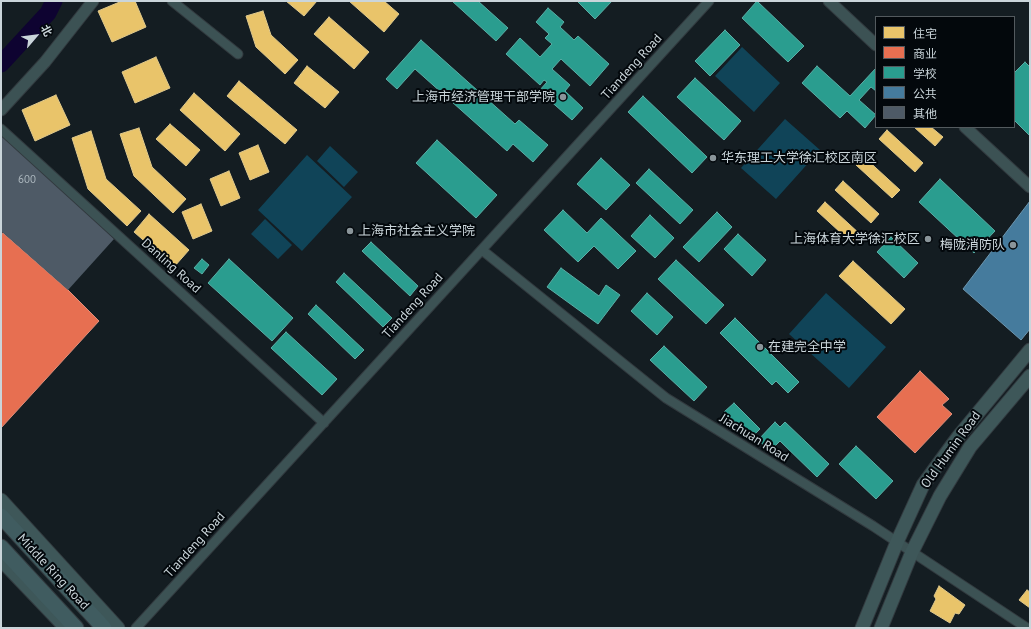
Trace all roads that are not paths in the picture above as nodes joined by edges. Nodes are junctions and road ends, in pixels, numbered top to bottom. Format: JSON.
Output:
{"nodes":[{"id":1,"x":93,"y":1,"type":"edge"},
{"id":2,"x":172,"y":1,"type":"edge"},
{"id":3,"x":709,"y":1,"type":"edge"},
{"id":4,"x":829,"y":1,"type":"edge"},
{"id":5,"x":875,"y":44,"type":"edge"},
{"id":6,"x":238,"y":54,"type":"dead end"},
{"id":7,"x":1,"y":110,"type":"edge"},
{"id":8,"x":1,"y":128,"type":"edge"},
{"id":9,"x":966,"y":128,"type":"edge"},
{"id":10,"x":1030,"y":187,"type":"edge"},
{"id":11,"x":482,"y":250,"type":"junction"},
{"id":12,"x":1030,"y":350,"type":"edge"},
{"id":13,"x":1030,"y":376,"type":"edge"},
{"id":14,"x":324,"y":423,"type":"junction"},
{"id":15,"x":1,"y":500,"type":"edge"},
{"id":16,"x":1,"y":516,"type":"edge"},
{"id":17,"x":897,"y":542,"type":"junction"},
{"id":18,"x":1,"y":547,"type":"edge"},
{"id":19,"x":912,"y":552,"type":"junction"},
{"id":20,"x":1,"y":560,"type":"edge"},
{"id":21,"x":66,"y":628,"type":"edge"},
{"id":22,"x":76,"y":628,"type":"edge"},
{"id":23,"x":104,"y":628,"type":"edge"},
{"id":24,"x":118,"y":628,"type":"edge"},
{"id":25,"x":136,"y":628,"type":"edge"},
{"id":26,"x":862,"y":628,"type":"edge"},
{"id":27,"x":881,"y":628,"type":"edge"},
{"id":28,"x":1027,"y":628,"type":"edge"}],
"edges":[{"from":1,"to":7,"type":"street"},
{"from":2,"to":6,"type":"street"},
{"from":3,"to":11,"type":"street","name":"Tiandeng Road"},
{"from":4,"to":5,"type":"street"},
{"from":8,"to":14,"type":"street","name":"Danling Road"},
{"from":9,"to":10,"type":"street"},
{"from":11,"to":14,"type":"street","name":"Tiandeng Road"},
{"from":11,"to":17,"type":"street","name":"Jiachuan Road"},
{"from":12,"to":17,"type":"main road","name":"Old Humin Road"},
{"from":13,"to":19,"type":"main road","name":"Old Humin Road"},
{"from":14,"to":25,"type":"street","name":"Tiandeng Road"},
{"from":15,"to":24,"type":"main road"},
{"from":16,"to":23,"type":"highway","name":"Middle Ring Road"},
{"from":17,"to":19,"type":"street","name":"Jiachuan Road"},
{"from":17,"to":26,"type":"main road","name":"Old Humin Road"},
{"from":18,"to":22,"type":"highway","name":"Middle Ring Road"},
{"from":19,"to":27,"type":"main road","name":"Old Humin Road"},
{"from":19,"to":28,"type":"street","name":"Jiachuan Road"},
{"from":20,"to":21,"type":"main road"}]}
